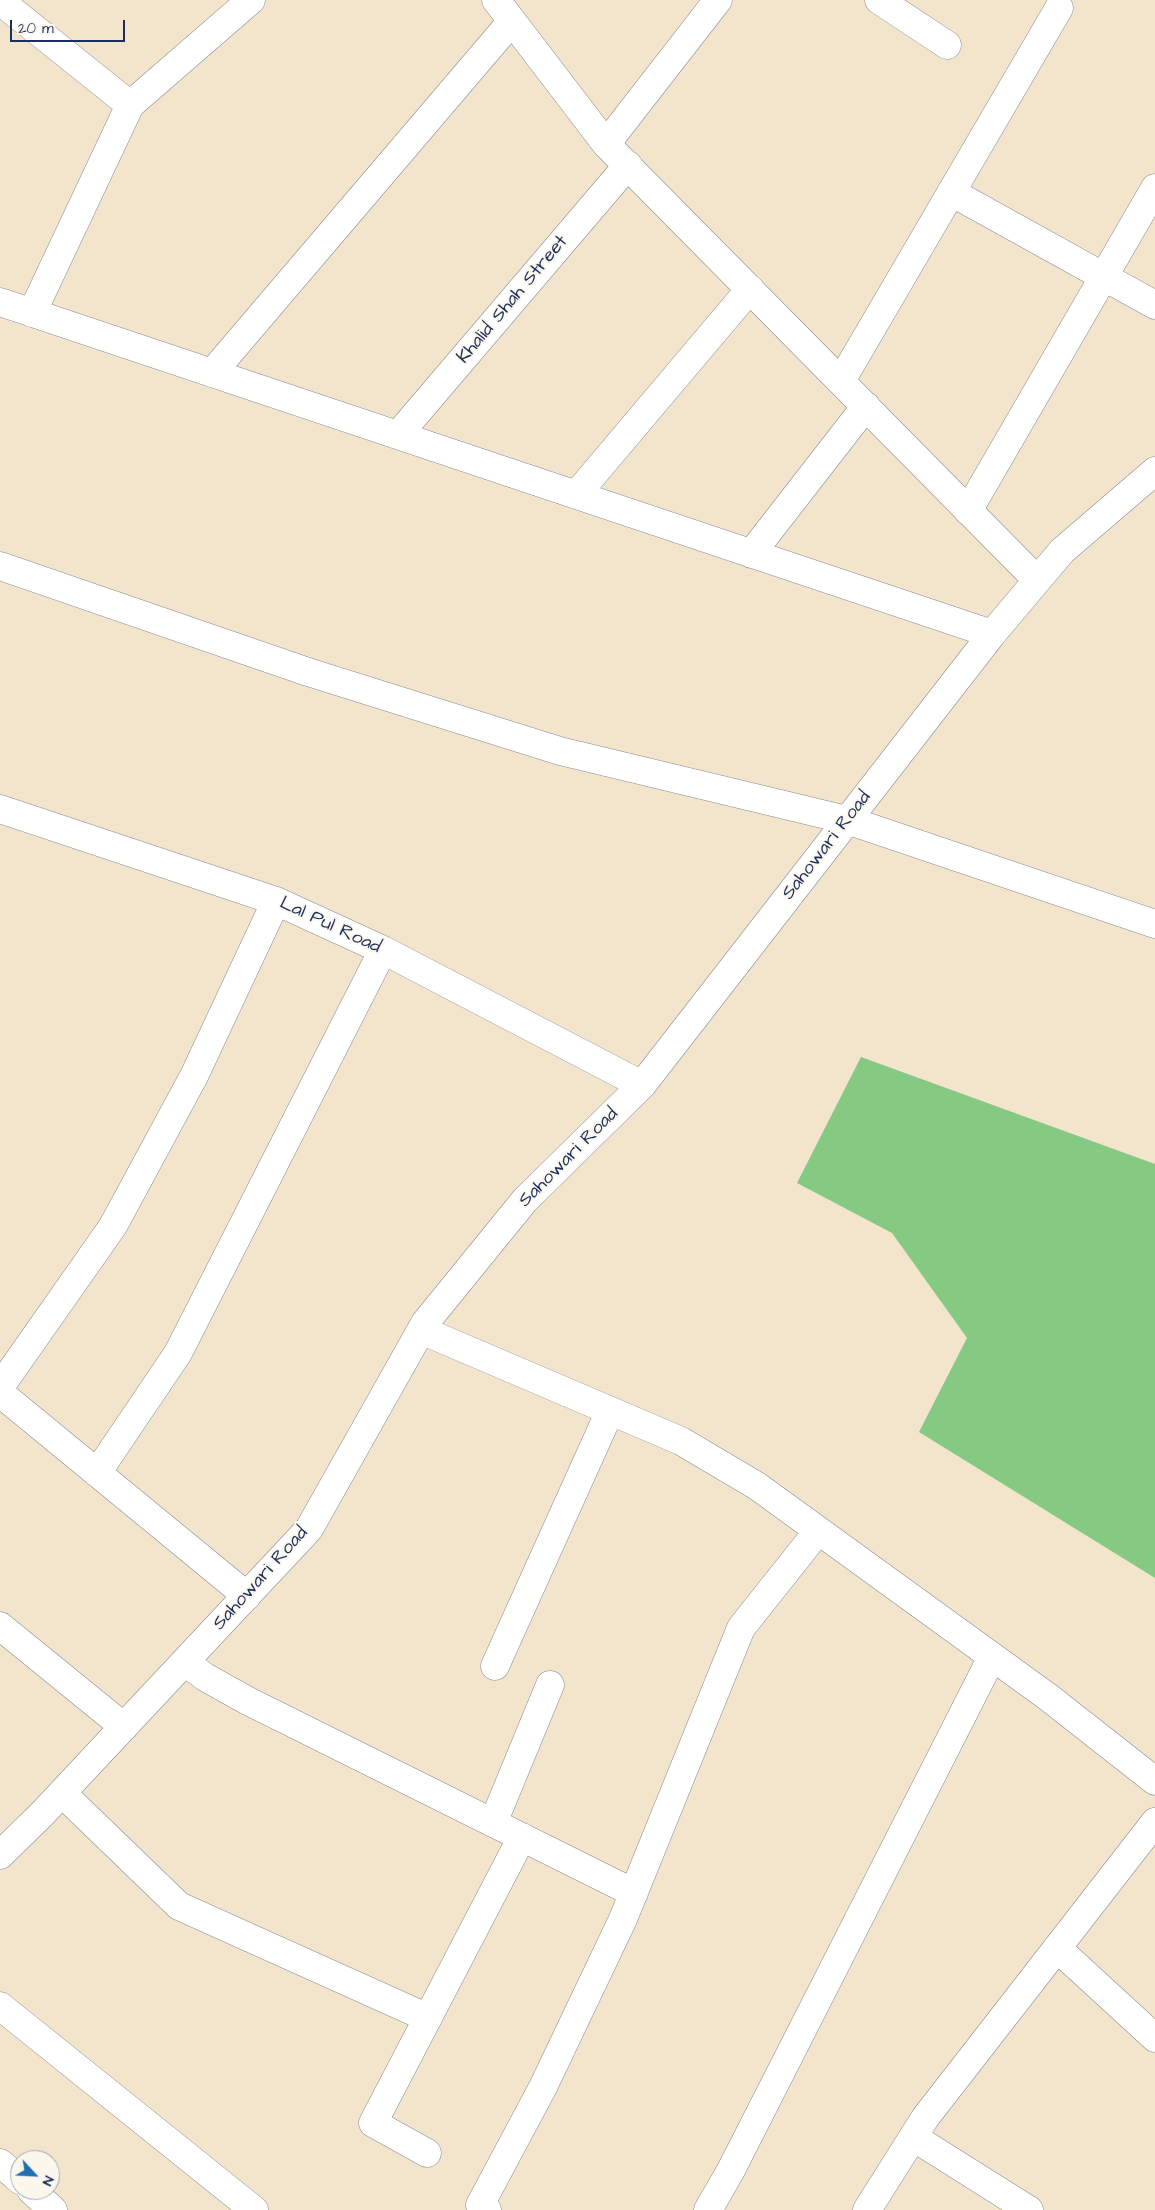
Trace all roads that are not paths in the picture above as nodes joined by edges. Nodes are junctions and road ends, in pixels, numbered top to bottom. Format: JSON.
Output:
{"nodes":[{"id":1,"x":251,"y":0,"type":"edge"},
{"id":2,"x":496,"y":0,"type":"edge"},
{"id":3,"x":718,"y":0,"type":"edge"},
{"id":4,"x":879,"y":0,"type":"edge"},
{"id":5,"x":0,"y":1,"type":"edge"},
{"id":6,"x":1059,"y":8,"type":"dead end"},
{"id":7,"x":512,"y":21,"type":"junction"},
{"id":8,"x":947,"y":45,"type":"dead end"},
{"id":9,"x":130,"y":105,"type":"junction"},
{"id":10,"x":606,"y":144,"type":"junction"},
{"id":11,"x":628,"y":165,"type":"junction"},
{"id":12,"x":1155,"y":188,"type":"edge"},
{"id":13,"x":951,"y":192,"type":"junction"},
{"id":14,"x":1104,"y":276,"type":"junction"},
{"id":15,"x":750,"y":289,"type":"junction"},
{"id":16,"x":0,"y":302,"type":"edge"},
{"id":17,"x":1155,"y":305,"type":"edge"},
{"id":18,"x":32,"y":312,"type":"junction"},
{"id":19,"x":212,"y":373,"type":"junction"},
{"id":20,"x":841,"y":381,"type":"junction"},
{"id":21,"x":866,"y":406,"type":"junction"},
{"id":22,"x":398,"y":435,"type":"junction"},
{"id":23,"x":1155,"y":471,"type":"edge"},
{"id":24,"x":576,"y":495,"type":"junction"},
{"id":25,"x":968,"y":511,"type":"junction"},
{"id":26,"x":751,"y":554,"type":"junction"},
{"id":27,"x":0,"y":566,"type":"edge"},
{"id":28,"x":1037,"y":580,"type":"junction"},
{"id":29,"x":992,"y":634,"type":"junction"},
{"id":30,"x":0,"y":809,"type":"edge"},
{"id":31,"x":847,"y":820,"type":"junction"},
{"id":32,"x":276,"y":901,"type":"junction"},
{"id":33,"x":1155,"y":924,"type":"edge"},
{"id":34,"x":383,"y":950,"type":"junction"},
{"id":35,"x":642,"y":1085,"type":"junction"},
{"id":36,"x":421,"y":1330,"type":"junction"},
{"id":37,"x":0,"y":1387,"type":"edge"},
{"id":38,"x":0,"y":1393,"type":"edge"},
{"id":39,"x":610,"y":1411,"type":"junction"},
{"id":40,"x":97,"y":1473,"type":"junction"},
{"id":41,"x":818,"y":1531,"type":"junction"},
{"id":42,"x":247,"y":1596,"type":"junction"},
{"id":43,"x":0,"y":1626,"type":"edge"},
{"id":44,"x":992,"y":1657,"type":"junction"},
{"id":45,"x":185,"y":1662,"type":"junction"},
{"id":46,"x":495,"y":1666,"type":"dead end"},
{"id":47,"x":550,"y":1685,"type":"dead end"},
{"id":48,"x":124,"y":1727,"type":"junction"},
{"id":49,"x":1155,"y":1781,"type":"edge"},
{"id":50,"x":62,"y":1793,"type":"junction"},
{"id":51,"x":1155,"y":1822,"type":"edge"},
{"id":52,"x":493,"y":1823,"type":"junction"},
{"id":53,"x":522,"y":1837,"type":"junction"},
{"id":54,"x":0,"y":1855,"type":"edge"},
{"id":55,"x":634,"y":1892,"type":"junction"},
{"id":56,"x":1057,"y":1948,"type":"junction"},
{"id":57,"x":0,"y":2006,"type":"edge"},
{"id":58,"x":428,"y":2018,"type":"junction"},
{"id":59,"x":1155,"y":2038,"type":"edge"},
{"id":60,"x":913,"y":2137,"type":"junction"},
{"id":61,"x":427,"y":2153,"type":"dead end"},
{"id":62,"x":0,"y":2162,"type":"edge"},
{"id":63,"x":10,"y":2171,"type":"edge"},
{"id":64,"x":42,"y":2200,"type":"edge"},
{"id":65,"x":53,"y":2210,"type":"edge"},
{"id":66,"x":254,"y":2210,"type":"edge"},
{"id":67,"x":487,"y":2210,"type":"edge"},
{"id":68,"x":708,"y":2210,"type":"edge"},
{"id":69,"x":868,"y":2210,"type":"edge"},
{"id":70,"x":1029,"y":2210,"type":"edge"}],
"edges":[{"from":1,"to":9,"type":"street"},
{"from":2,"to":7,"type":"street"},
{"from":3,"to":10,"type":"street"},
{"from":4,"to":8,"type":"street"},
{"from":5,"to":9,"type":"street"},
{"from":6,"to":13,"type":"street"},
{"from":7,"to":10,"type":"street"},
{"from":7,"to":19,"type":"street"},
{"from":9,"to":18,"type":"street"},
{"from":10,"to":11,"type":"street"},
{"from":11,"to":15,"type":"street"},
{"from":11,"to":22,"type":"street","name":"Khalid Shah Street"},
{"from":12,"to":14,"type":"street"},
{"from":13,"to":14,"type":"street"},
{"from":13,"to":20,"type":"street"},
{"from":14,"to":17,"type":"street"},
{"from":14,"to":25,"type":"street"},
{"from":15,"to":20,"type":"street"},
{"from":15,"to":24,"type":"street"},
{"from":16,"to":18,"type":"street"},
{"from":18,"to":19,"type":"street"},
{"from":19,"to":22,"type":"street"},
{"from":20,"to":21,"type":"street"},
{"from":21,"to":25,"type":"street"},
{"from":21,"to":26,"type":"street"},
{"from":22,"to":24,"type":"street"},
{"from":23,"to":28,"type":"street","name":"Sahowari Road"},
{"from":24,"to":26,"type":"street"},
{"from":25,"to":28,"type":"street"},
{"from":26,"to":29,"type":"street"},
{"from":27,"to":31,"type":"street"},
{"from":28,"to":29,"type":"street","name":"Sahowari Road"},
{"from":29,"to":31,"type":"street","name":"Sahowari Road"},
{"from":30,"to":32,"type":"street","name":"Lal Pul Road"},
{"from":31,"to":33,"type":"street"},
{"from":31,"to":35,"type":"street","name":"Sahowari Road"},
{"from":32,"to":34,"type":"street","name":"Lal Pul Road"},
{"from":32,"to":37,"type":"street"},
{"from":34,"to":35,"type":"street","name":"Lal Pul Road"},
{"from":34,"to":40,"type":"street"},
{"from":35,"to":36,"type":"street","name":"Sahowari Road"},
{"from":36,"to":39,"type":"street"},
{"from":36,"to":42,"type":"street","name":"Sahowari Road"},
{"from":38,"to":40,"type":"street"},
{"from":39,"to":41,"type":"street"},
{"from":39,"to":46,"type":"street"},
{"from":40,"to":42,"type":"street"},
{"from":41,"to":44,"type":"street"},
{"from":41,"to":55,"type":"street"},
{"from":42,"to":45,"type":"street","name":"Sahowari Road"},
{"from":43,"to":48,"type":"street"},
{"from":44,"to":49,"type":"street"},
{"from":44,"to":68,"type":"street"},
{"from":45,"to":48,"type":"street","name":"Sahowari Road"},
{"from":45,"to":52,"type":"street"},
{"from":47,"to":52,"type":"street"},
{"from":48,"to":50,"type":"street","name":"Sahowari Road"},
{"from":50,"to":54,"type":"street","name":"Sahowari Road"},
{"from":50,"to":58,"type":"street"},
{"from":51,"to":56,"type":"street"},
{"from":52,"to":53,"type":"street"},
{"from":53,"to":55,"type":"street"},
{"from":53,"to":58,"type":"street"},
{"from":55,"to":67,"type":"street"},
{"from":56,"to":59,"type":"street"},
{"from":56,"to":60,"type":"street"},
{"from":57,"to":66,"type":"street"},
{"from":58,"to":61,"type":"street"},
{"from":60,"to":69,"type":"street"},
{"from":60,"to":70,"type":"street"},
{"from":62,"to":63,"type":"street"},
{"from":64,"to":65,"type":"street"}]}
